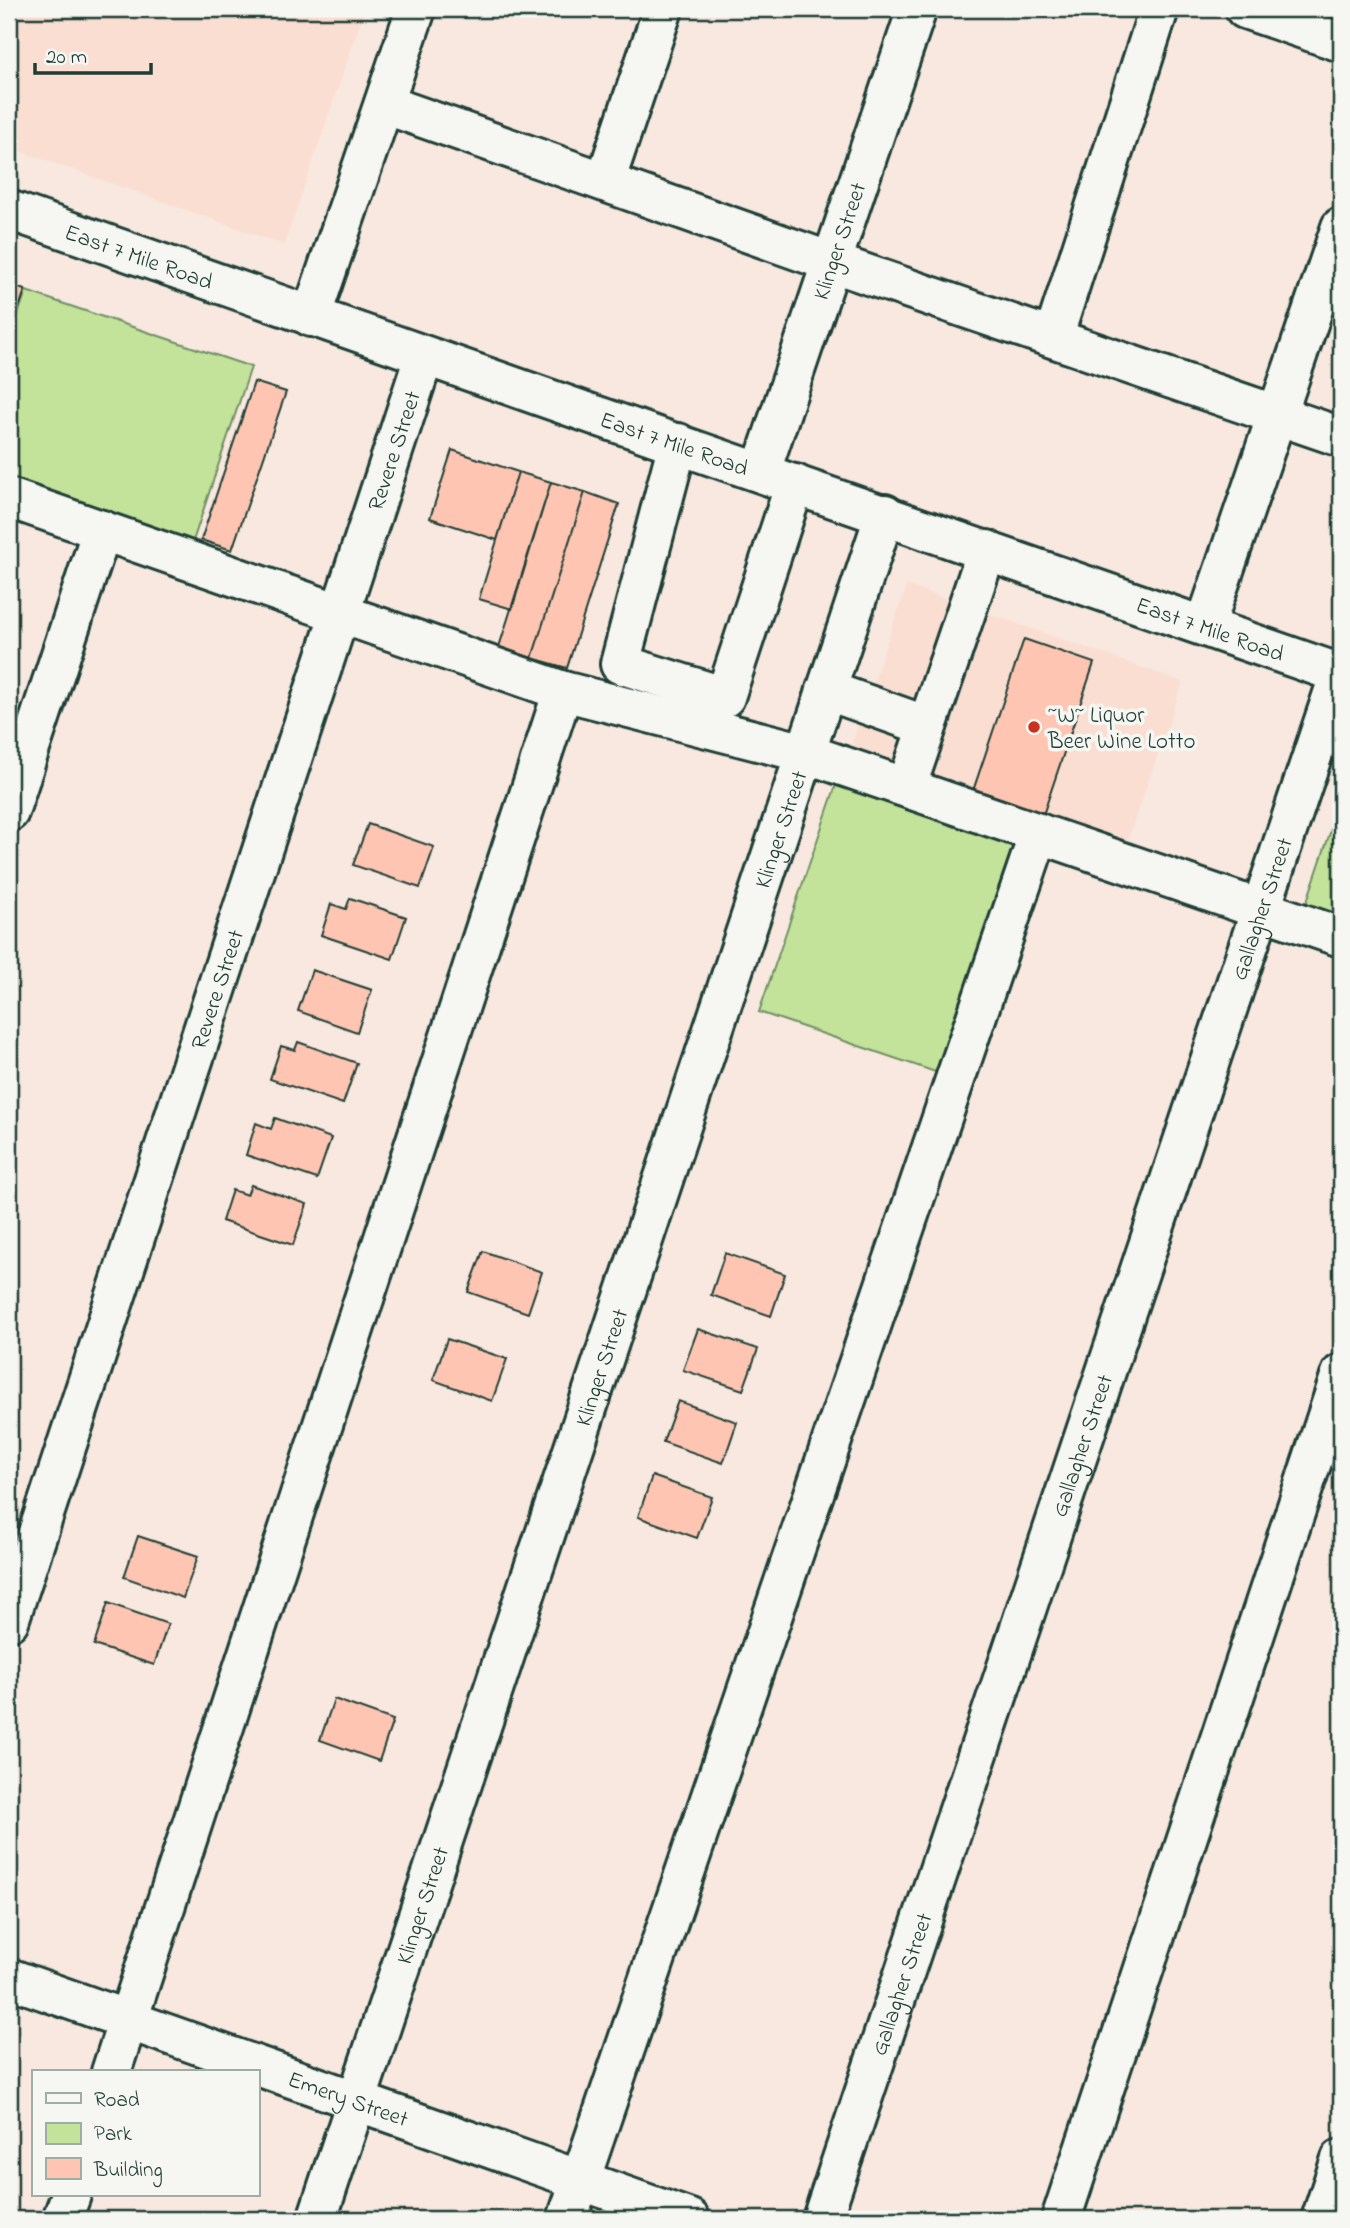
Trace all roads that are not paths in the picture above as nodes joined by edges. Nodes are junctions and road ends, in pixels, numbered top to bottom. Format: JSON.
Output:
{"nodes":[{"id":1,"x":416,"y":9,"type":"edge"},
{"id":2,"x":663,"y":9,"type":"edge"},
{"id":3,"x":917,"y":9,"type":"edge"},
{"id":4,"x":1159,"y":9,"type":"edge"},
{"id":5,"x":1245,"y":9,"type":"edge"},
{"id":6,"x":1341,"y":42,"type":"edge"},
{"id":7,"x":384,"y":104,"type":"junction"},
{"id":8,"x":605,"y":182,"type":"junction"},
{"id":9,"x":9,"y":210,"type":"edge"},
{"id":10,"x":1341,"y":227,"type":"edge"},
{"id":11,"x":831,"y":262,"type":"junction"},
{"id":12,"x":311,"y":317,"type":"junction"},
{"id":13,"x":1053,"y":338,"type":"junction"},
{"id":14,"x":424,"y":357,"type":"junction"},
{"id":15,"x":1277,"y":415,"type":"junction"},
{"id":16,"x":1341,"y":437,"type":"edge"},
{"id":17,"x":678,"y":443,"type":"junction"},
{"id":18,"x":778,"y":477,"type":"junction"},
{"id":19,"x":9,"y":498,"type":"edge"},
{"id":20,"x":885,"y":514,"type":"junction"},
{"id":21,"x":102,"y":530,"type":"junction"},
{"id":22,"x":987,"y":550,"type":"junction"},
{"id":23,"x":340,"y":612,"type":"junction"},
{"id":24,"x":1205,"y":626,"type":"junction"},
{"id":25,"x":1341,"y":674,"type":"edge"},
{"id":26,"x":826,"y":690,"type":"junction"},
{"id":27,"x":563,"y":691,"type":"junction"},
{"id":28,"x":927,"y":726,"type":"junction"},
{"id":29,"x":806,"y":752,"type":"junction"},
{"id":30,"x":913,"y":768,"type":"dead end"},
{"id":31,"x":9,"y":812,"type":"edge"},
{"id":32,"x":1039,"y":833,"type":"junction"},
{"id":33,"x":1259,"y":909,"type":"junction"},
{"id":34,"x":1341,"y":937,"type":"edge"},
{"id":35,"x":1341,"y":1374,"type":"edge"},
{"id":36,"x":9,"y":1621,"type":"edge"},
{"id":37,"x":9,"y":1978,"type":"edge"},
{"id":38,"x":128,"y":2021,"type":"junction"},
{"id":39,"x":112,"y":2070,"type":"edge"},
{"id":40,"x":357,"y":2101,"type":"junction"},
{"id":41,"x":1341,"y":2160,"type":"edge"},
{"id":42,"x":580,"y":2180,"type":"junction"},
{"id":43,"x":71,"y":2196,"type":"edge"},
{"id":44,"x":62,"y":2219,"type":"edge"},
{"id":45,"x":317,"y":2219,"type":"edge"},
{"id":46,"x":567,"y":2219,"type":"edge"},
{"id":47,"x":690,"y":2219,"type":"edge"},
{"id":48,"x":822,"y":2219,"type":"edge"},
{"id":49,"x":1061,"y":2219,"type":"edge"},
{"id":50,"x":1321,"y":2219,"type":"edge"}],
"edges":[{"from":1,"to":7,"type":"street"},
{"from":2,"to":8,"type":"street"},
{"from":3,"to":11,"type":"street","name":"Klinger Street"},
{"from":4,"to":13,"type":"street"},
{"from":5,"to":6,"type":"street"},
{"from":7,"to":8,"type":"street"},
{"from":7,"to":12,"type":"street"},
{"from":8,"to":11,"type":"street"},
{"from":9,"to":12,"type":"street","name":"East 7 Mile Road"},
{"from":10,"to":15,"type":"street"},
{"from":11,"to":13,"type":"street"},
{"from":11,"to":18,"type":"street","name":"Klinger Street"},
{"from":12,"to":14,"type":"street","name":"East 7 Mile Road"},
{"from":13,"to":15,"type":"street"},
{"from":14,"to":17,"type":"street","name":"East 7 Mile Road"},
{"from":14,"to":23,"type":"street","name":"Revere Street"},
{"from":15,"to":16,"type":"street"},
{"from":15,"to":24,"type":"street"},
{"from":17,"to":18,"type":"street","name":"East 7 Mile Road"},
{"from":17,"to":18,"type":"street","name":"Klinger Street"},
{"from":18,"to":20,"type":"street","name":"East 7 Mile Road"},
{"from":19,"to":21,"type":"street"},
{"from":20,"to":22,"type":"street","name":"East 7 Mile Road"},
{"from":20,"to":26,"type":"street","name":"Klinger Street"},
{"from":21,"to":23,"type":"street"},
{"from":21,"to":31,"type":"street"},
{"from":22,"to":24,"type":"street","name":"East 7 Mile Road"},
{"from":22,"to":28,"type":"street"},
{"from":23,"to":27,"type":"street"},
{"from":23,"to":36,"type":"street","name":"Revere Street"},
{"from":24,"to":25,"type":"street","name":"East 7 Mile Road"},
{"from":25,"to":33,"type":"street","name":"Gallagher Street"},
{"from":26,"to":28,"type":"street"},
{"from":26,"to":29,"type":"street","name":"Klinger Street"},
{"from":27,"to":29,"type":"street"},
{"from":27,"to":38,"type":"street"},
{"from":28,"to":30,"type":"street"},
{"from":29,"to":32,"type":"street"},
{"from":29,"to":40,"type":"street","name":"Klinger Street"},
{"from":32,"to":33,"type":"street"},
{"from":32,"to":42,"type":"street"},
{"from":33,"to":34,"type":"street"},
{"from":33,"to":48,"type":"street","name":"Gallagher Street"},
{"from":35,"to":49,"type":"street"},
{"from":37,"to":38,"type":"street","name":"Emery Street"},
{"from":38,"to":39,"type":"street"},
{"from":38,"to":40,"type":"street","name":"Emery Street"},
{"from":40,"to":42,"type":"street","name":"Emery Street"},
{"from":40,"to":45,"type":"street","name":"Klinger Street"},
{"from":41,"to":50,"type":"street"},
{"from":42,"to":46,"type":"street"},
{"from":42,"to":47,"type":"street","name":"Emery Street"},
{"from":43,"to":44,"type":"street"}]}
